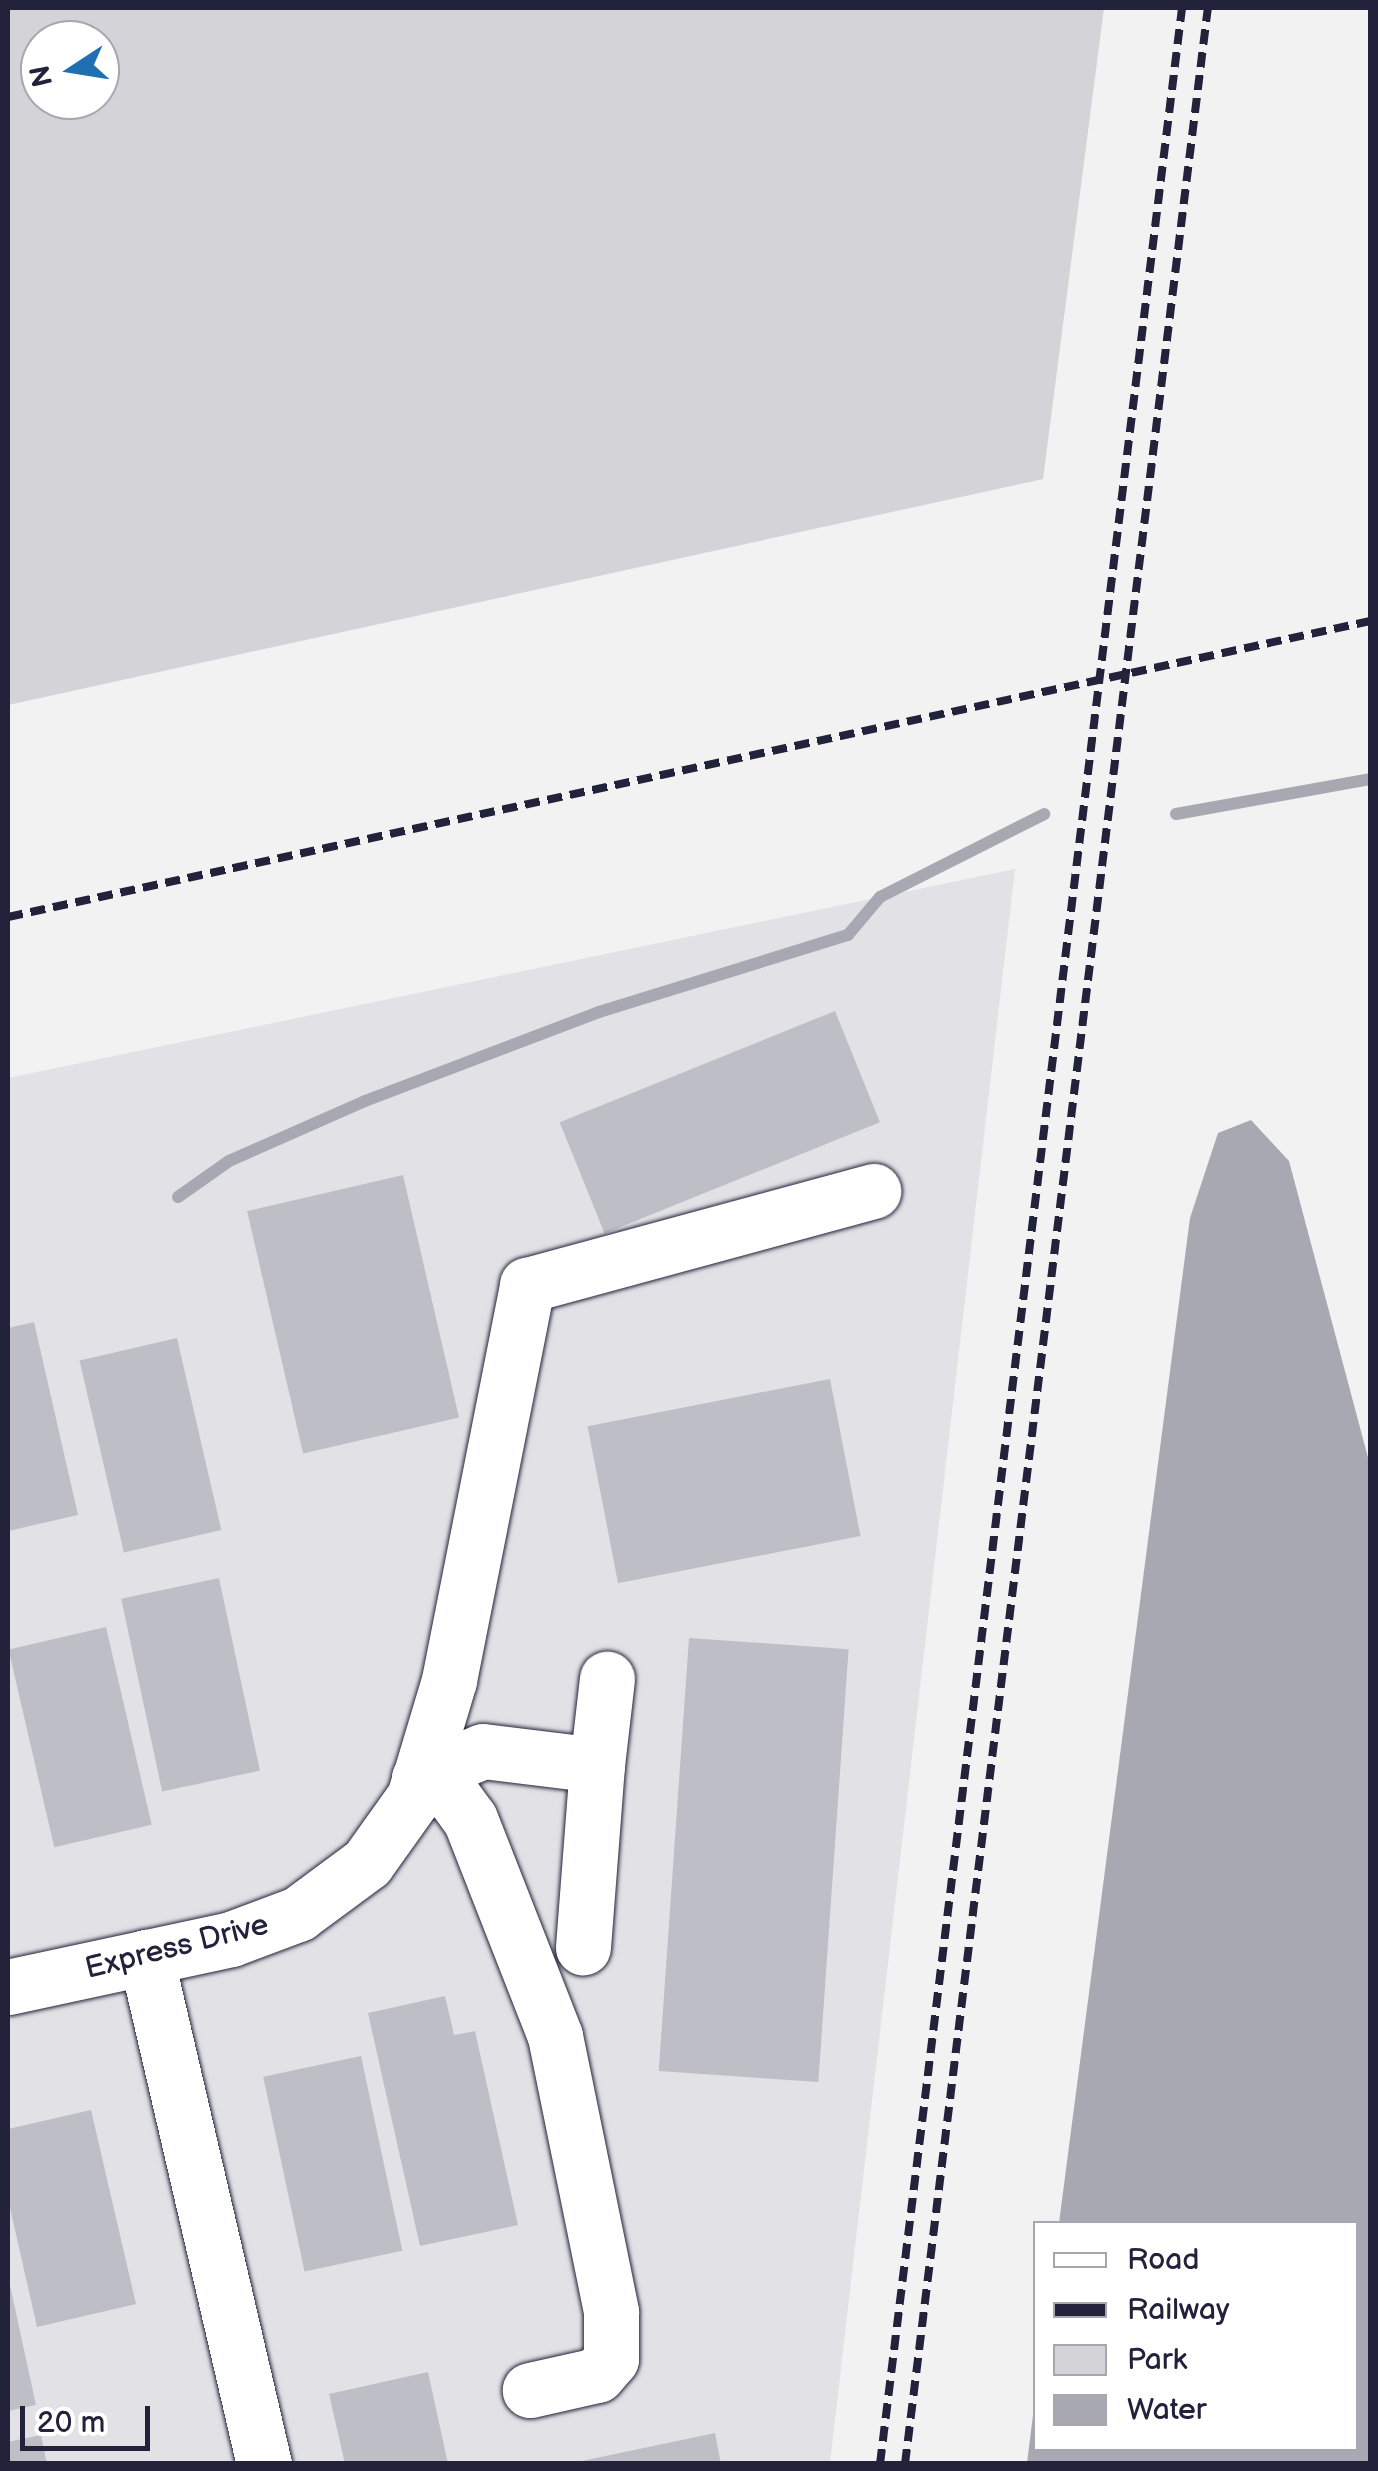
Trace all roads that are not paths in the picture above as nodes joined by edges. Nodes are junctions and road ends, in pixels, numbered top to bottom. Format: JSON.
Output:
{"nodes":[{"id":1,"x":873,"y":1191,"type":"dead end"},
{"id":2,"x":608,"y":1679,"type":"dead end"},
{"id":3,"x":597,"y":1765,"type":"junction"},
{"id":4,"x":419,"y":1778,"type":"junction"},
{"id":5,"x":583,"y":1947,"type":"dead end"},
{"id":6,"x":146,"y":1958,"type":"junction"},
{"id":7,"x":8,"y":1985,"type":"edge"},
{"id":8,"x":530,"y":2390,"type":"dead end"},
{"id":9,"x":264,"y":2464,"type":"edge"}],
"edges":[{"from":1,"to":4,"type":"street","name":"Express Drive"},
{"from":2,"to":3,"type":"street"},
{"from":3,"to":4,"type":"street"},
{"from":3,"to":5,"type":"street"},
{"from":4,"to":6,"type":"street","name":"Express Drive"},
{"from":4,"to":8,"type":"street"},
{"from":6,"to":7,"type":"street","name":"Express Drive"},
{"from":6,"to":9,"type":"street"}]}
